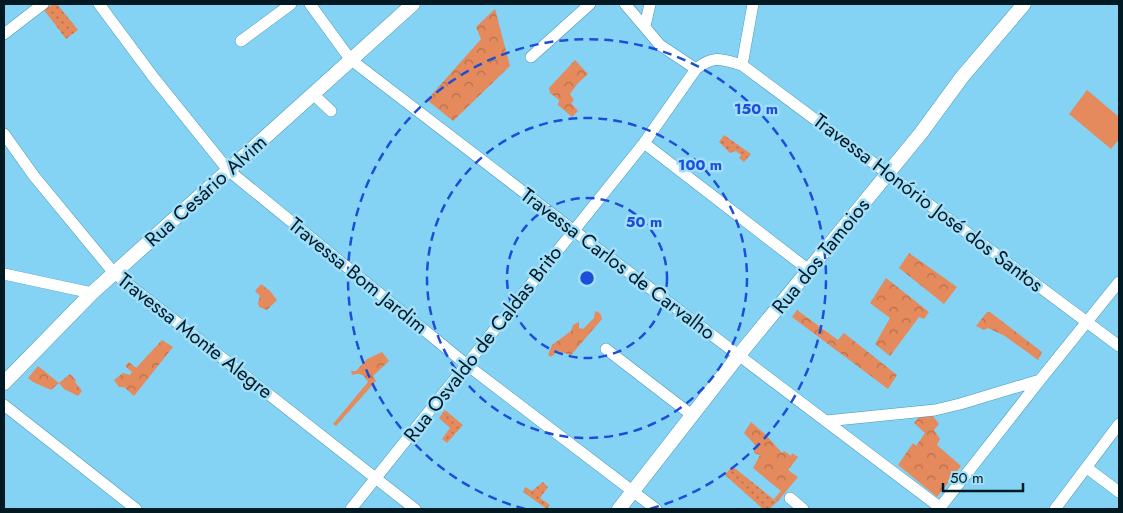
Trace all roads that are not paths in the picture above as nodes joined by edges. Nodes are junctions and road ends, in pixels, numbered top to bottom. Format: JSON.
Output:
{"nodes":[{"id":1,"x":43,"y":4,"type":"edge"},
{"id":2,"x":99,"y":4,"type":"edge"},
{"id":3,"x":291,"y":4,"type":"edge"},
{"id":4,"x":310,"y":4,"type":"edge"},
{"id":5,"x":413,"y":4,"type":"edge"},
{"id":6,"x":590,"y":4,"type":"edge"},
{"id":7,"x":624,"y":4,"type":"edge"},
{"id":8,"x":650,"y":4,"type":"edge"},
{"id":9,"x":753,"y":4,"type":"edge"},
{"id":10,"x":1024,"y":4,"type":"edge"},
{"id":11,"x":645,"y":26,"type":"junction"},
{"id":12,"x":4,"y":34,"type":"edge"},
{"id":13,"x":241,"y":40,"type":"dead end"},
{"id":14,"x":531,"y":58,"type":"dead end"},
{"id":15,"x":350,"y":59,"type":"junction"},
{"id":16,"x":706,"y":61,"type":"joint"},
{"id":17,"x":742,"y":65,"type":"junction"},
{"id":18,"x":696,"y":69,"type":"junction"},
{"id":19,"x":313,"y":94,"type":"junction"},
{"id":20,"x":331,"y":111,"type":"dead end"},
{"id":21,"x":4,"y":134,"type":"edge"},
{"id":22,"x":644,"y":143,"type":"junction"},
{"id":23,"x":228,"y":170,"type":"junction"},
{"id":24,"x":888,"y":174,"type":"junction"},
{"id":25,"x":573,"y":230,"type":"junction"},
{"id":26,"x":810,"y":271,"type":"junction"},
{"id":27,"x":114,"y":273,"type":"junction"},
{"id":28,"x":4,"y":274,"type":"edge"},
{"id":29,"x":1119,"y":282,"type":"edge"},
{"id":30,"x":92,"y":293,"type":"junction"},
{"id":31,"x":1087,"y":322,"type":"junction"},
{"id":32,"x":1119,"y":346,"type":"edge"},
{"id":33,"x":606,"y":349,"type":"dead end"},
{"id":34,"x":739,"y":355,"type":"junction"},
{"id":35,"x":467,"y":365,"type":"junction"},
{"id":36,"x":1040,"y":380,"type":"junction"},
{"id":37,"x":4,"y":383,"type":"edge"},
{"id":38,"x":4,"y":404,"type":"edge"},
{"id":39,"x":692,"y":416,"type":"junction"},
{"id":40,"x":826,"y":421,"type":"junction"},
{"id":41,"x":1119,"y":424,"type":"edge"},
{"id":42,"x":1087,"y":468,"type":"junction"},
{"id":43,"x":376,"y":478,"type":"junction"},
{"id":44,"x":634,"y":491,"type":"junction"},
{"id":45,"x":1119,"y":492,"type":"edge"},
{"id":46,"x":790,"y":498,"type":"dead end"},
{"id":47,"x":136,"y":509,"type":"edge"},
{"id":48,"x":351,"y":509,"type":"edge"},
{"id":49,"x":415,"y":509,"type":"edge"},
{"id":50,"x":619,"y":509,"type":"edge"},
{"id":51,"x":656,"y":509,"type":"edge"},
{"id":52,"x":803,"y":509,"type":"edge"},
{"id":53,"x":940,"y":509,"type":"edge"},
{"id":54,"x":1055,"y":509,"type":"edge"}],
"edges":[{"from":1,"to":12,"type":"street"},
{"from":2,"to":23,"type":"street","name":"Travessa Bom Jardim"},
{"from":3,"to":13,"type":"street"},
{"from":4,"to":15,"type":"street","name":"Travessa Carlos de Carvalho"},
{"from":5,"to":15,"type":"street","name":"Rua Cesário Alvim"},
{"from":6,"to":14,"type":"street"},
{"from":7,"to":11,"type":"street"},
{"from":8,"to":11,"type":"street"},
{"from":9,"to":17,"type":"street"},
{"from":10,"to":24,"type":"street","name":"Rua dos Tamoios"},
{"from":11,"to":18,"type":"street"},
{"from":15,"to":19,"type":"street","name":"Rua Cesário Alvim"},
{"from":15,"to":25,"type":"street","name":"Travessa Carlos de Carvalho"},
{"from":16,"to":17,"type":"street","name":"Travessa Honório José dos Santos"},
{"from":16,"to":18,"type":"street","name":"Rua Osvaldo de Caldas Brito"},
{"from":17,"to":24,"type":"street","name":"Travessa Honório José dos Santos"},
{"from":18,"to":22,"type":"street","name":"Rua Osvaldo de Caldas Brito"},
{"from":19,"to":20,"type":"street"},
{"from":19,"to":23,"type":"street","name":"Rua Cesário Alvim"},
{"from":21,"to":27,"type":"street","name":"Travessa Monte Alegre"},
{"from":22,"to":25,"type":"street","name":"Rua Osvaldo de Caldas Brito"},
{"from":22,"to":26,"type":"street"},
{"from":23,"to":27,"type":"street","name":"Rua Cesário Alvim"},
{"from":23,"to":35,"type":"street","name":"Travessa Bom Jardim"},
{"from":24,"to":26,"type":"street","name":"Rua dos Tamoios"},
{"from":24,"to":31,"type":"street","name":"Travessa Honório José dos Santos"},
{"from":25,"to":34,"type":"street","name":"Travessa Carlos de Carvalho"},
{"from":25,"to":35,"type":"street","name":"Rua Osvaldo de Caldas Brito"},
{"from":26,"to":34,"type":"street","name":"Rua dos Tamoios"},
{"from":27,"to":30,"type":"street","name":"Rua Cesário Alvim"},
{"from":27,"to":43,"type":"street","name":"Travessa Monte Alegre"},
{"from":28,"to":30,"type":"street"},
{"from":29,"to":31,"type":"street"},
{"from":30,"to":37,"type":"street","name":"Rua Cesário Alvim"},
{"from":31,"to":32,"type":"street","name":"Travessa Honório José dos Santos"},
{"from":31,"to":36,"type":"street"},
{"from":33,"to":39,"type":"street"},
{"from":34,"to":39,"type":"street","name":"Rua dos Tamoios"},
{"from":34,"to":40,"type":"street","name":"Travessa Carlos de Carvalho"},
{"from":35,"to":43,"type":"street","name":"Rua Osvaldo de Caldas Brito"},
{"from":35,"to":44,"type":"street","name":"Travessa Bom Jardim"},
{"from":36,"to":40,"type":"street"},
{"from":36,"to":53,"type":"street"},
{"from":38,"to":47,"type":"street"},
{"from":39,"to":44,"type":"street","name":"Rua dos Tamoios"},
{"from":40,"to":53,"type":"street","name":"Travessa Carlos de Carvalho"},
{"from":41,"to":42,"type":"street"},
{"from":42,"to":45,"type":"street"},
{"from":42,"to":54,"type":"street"},
{"from":43,"to":48,"type":"street","name":"Rua Osvaldo de Caldas Brito"},
{"from":43,"to":49,"type":"street","name":"Travessa Monte Alegre"},
{"from":44,"to":50,"type":"street","name":"Rua dos Tamoios"},
{"from":44,"to":51,"type":"street","name":"Travessa Bom Jardim"},
{"from":46,"to":52,"type":"street"}]}
